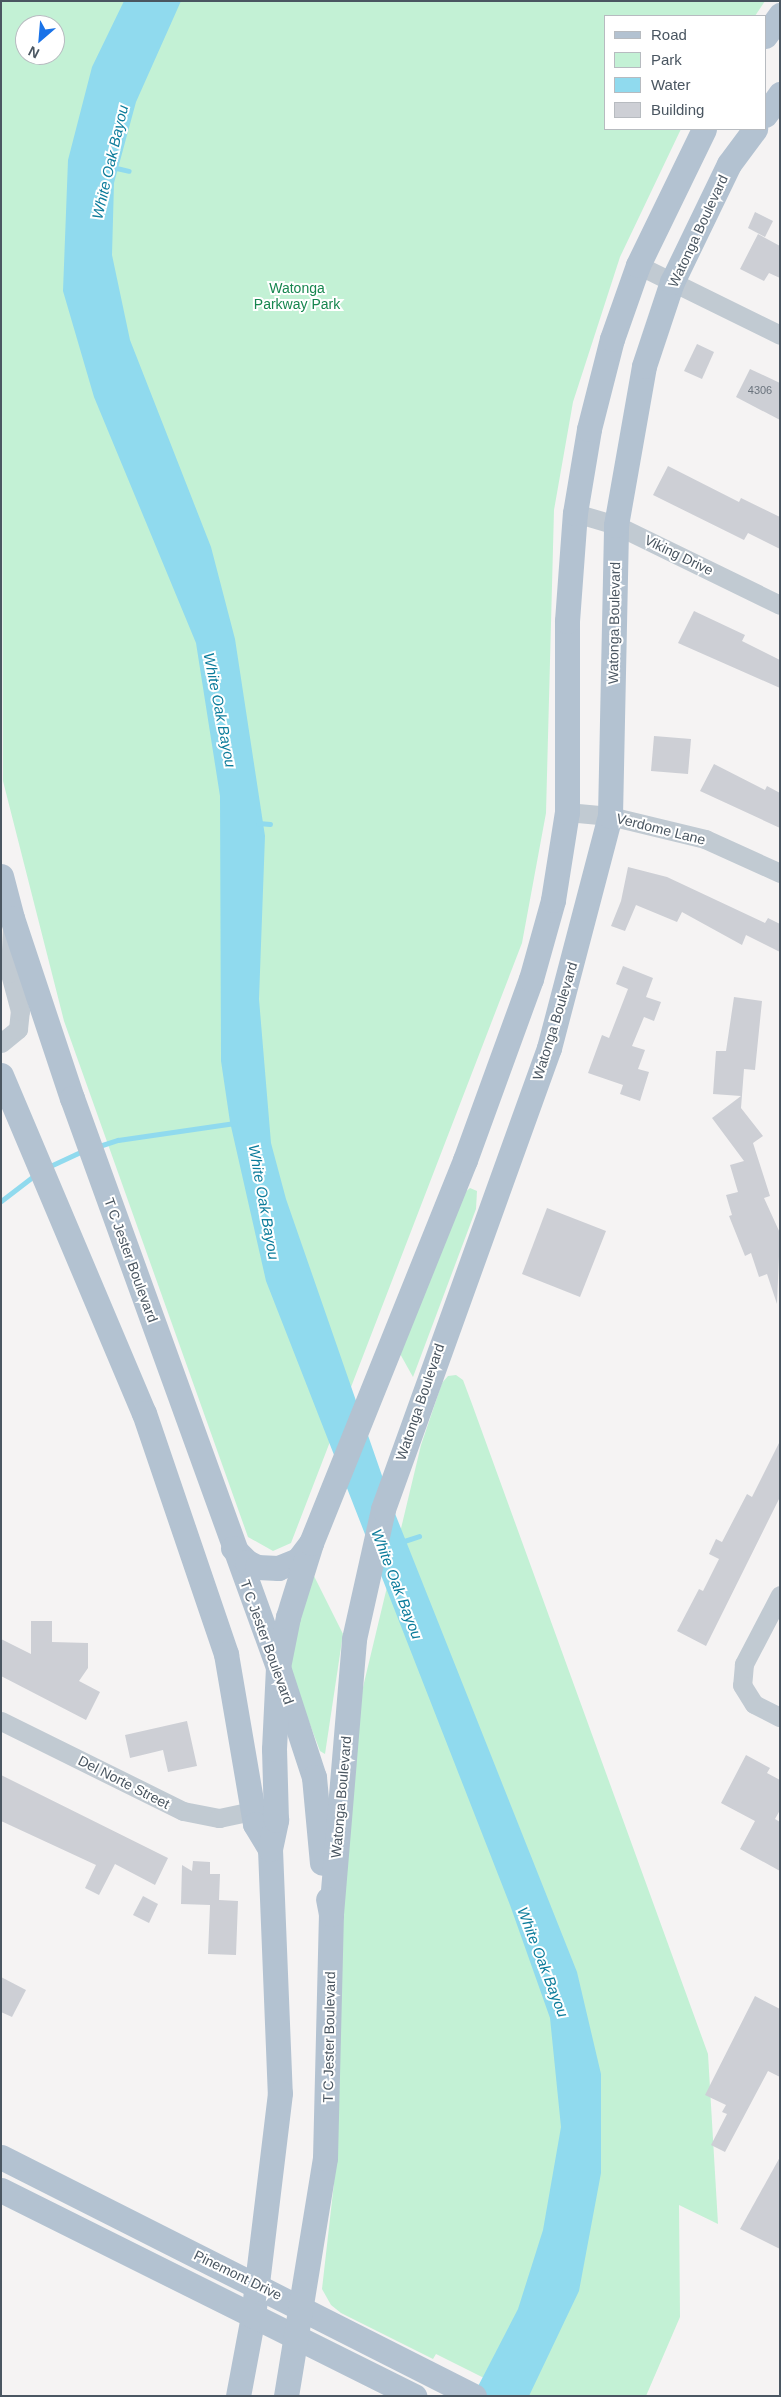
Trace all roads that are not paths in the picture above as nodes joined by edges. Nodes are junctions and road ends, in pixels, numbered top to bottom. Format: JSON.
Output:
{"nodes":[{"id":1,"x":780,"y":15,"type":"edge"},
{"id":2,"x":766,"y":35,"type":"edge"},
{"id":3,"x":780,"y":94,"type":"edge"},
{"id":4,"x":766,"y":114,"type":"edge"},
{"id":5,"x":704,"y":130,"type":"edge"},
{"id":6,"x":754,"y":130,"type":"edge"},
{"id":7,"x":638,"y":265,"type":"junction"},
{"id":8,"x":672,"y":282,"type":"junction"},
{"id":9,"x":780,"y":335,"type":"edge"},
{"id":10,"x":575,"y":513,"type":"junction"},
{"id":11,"x":616,"y":525,"type":"junction"},
{"id":12,"x":780,"y":604,"type":"edge"},
{"id":13,"x":567,"y":812,"type":"junction"},
{"id":14,"x":610,"y":816,"type":"junction"},
{"id":15,"x":780,"y":873,"type":"edge"},
{"id":16,"x":1,"y":876,"type":"edge"},
{"id":17,"x":12,"y":918,"type":"junction"},
{"id":18,"x":1,"y":1043,"type":"edge"},
{"id":19,"x":1,"y":1075,"type":"edge"},
{"id":20,"x":465,"y":1160,"type":"junction"},
{"id":21,"x":502,"y":1173,"type":"junction"},
{"id":22,"x":181,"y":1402,"type":"junction"},
{"id":23,"x":144,"y":1413,"type":"junction"},
{"id":24,"x":311,"y":1544,"type":"junction"},
{"id":25,"x":232,"y":1548,"type":"junction"},
{"id":26,"x":780,"y":1595,"type":"edge"},
{"id":27,"x":278,"y":1667,"type":"junction"},
{"id":28,"x":780,"y":1717,"type":"edge"},
{"id":29,"x":1,"y":1721,"type":"edge"},
{"id":30,"x":253,"y":1812,"type":"junction"},
{"id":31,"x":270,"y":1849,"type":"junction"},
{"id":32,"x":331,"y":1914,"type":"junction"},
{"id":33,"x":2,"y":2161,"type":"edge"},
{"id":34,"x":1,"y":2190,"type":"edge"},
{"id":35,"x":257,"y":2285,"type":"junction"},
{"id":36,"x":302,"y":2307,"type":"junction"},
{"id":37,"x":254,"y":2316,"type":"junction"},
{"id":38,"x":296,"y":2336,"type":"junction"},
{"id":39,"x":238,"y":2396,"type":"edge"},
{"id":40,"x":286,"y":2396,"type":"edge"},
{"id":41,"x":414,"y":2396,"type":"edge"},
{"id":42,"x":474,"y":2396,"type":"edge"}],
"edges":[{"from":1,"to":2,"type":"main road"},
{"from":3,"to":4,"type":"main road"},
{"from":5,"to":7,"type":"main road"},
{"from":6,"to":8,"type":"main road","name":"Watonga Boulevard"},
{"from":7,"to":8,"type":"street"},
{"from":7,"to":10,"type":"main road"},
{"from":8,"to":9,"type":"street"},
{"from":8,"to":11,"type":"main road","name":"Watonga Boulevard"},
{"from":10,"to":11,"type":"street","name":"Viking Drive"},
{"from":10,"to":13,"type":"main road"},
{"from":11,"to":12,"type":"street","name":"Viking Drive"},
{"from":11,"to":14,"type":"main road","name":"Watonga Boulevard"},
{"from":13,"to":14,"type":"street","name":"Verdome Lane"},
{"from":13,"to":20,"type":"main road"},
{"from":14,"to":15,"type":"street","name":"Verdome Lane"},
{"from":14,"to":21,"type":"main road","name":"Watonga Boulevard"},
{"from":16,"to":17,"type":"main road","name":"T C Jester Boulevard"},
{"from":17,"to":18,"type":"street"},
{"from":17,"to":22,"type":"main road","name":"T C Jester Boulevard"},
{"from":19,"to":23,"type":"main road"},
{"from":20,"to":21,"type":"main road"},
{"from":20,"to":24,"type":"main road"},
{"from":21,"to":32,"type":"main road","name":"Watonga Boulevard"},
{"from":22,"to":23,"type":"main road"},
{"from":22,"to":25,"type":"main road","name":"T C Jester Boulevard"},
{"from":23,"to":30,"type":"main road"},
{"from":24,"to":25,"type":"main road"},
{"from":24,"to":27,"type":"main road"},
{"from":25,"to":27,"type":"main road","name":"T C Jester Boulevard"},
{"from":26,"to":28,"type":"street"},
{"from":27,"to":31,"type":"main road"},
{"from":27,"to":32,"type":"main road","name":"T C Jester Boulevard"},
{"from":29,"to":30,"type":"street","name":"Del Norte Street"},
{"from":30,"to":31,"type":"main road"},
{"from":31,"to":35,"type":"main road"},
{"from":32,"to":36,"type":"main road","name":"T C Jester Boulevard"},
{"from":33,"to":35,"type":"main road","name":"Pinemont Drive"},
{"from":34,"to":37,"type":"main road"},
{"from":35,"to":36,"type":"main road","name":"Pinemont Drive"},
{"from":35,"to":37,"type":"main road"},
{"from":36,"to":38,"type":"main road","name":"T C Jester Boulevard"},
{"from":36,"to":42,"type":"main road","name":"Pinemont Drive"},
{"from":37,"to":38,"type":"main road"},
{"from":37,"to":39,"type":"main road"},
{"from":38,"to":40,"type":"main road","name":"T C Jester Boulevard"},
{"from":38,"to":41,"type":"main road"}]}
